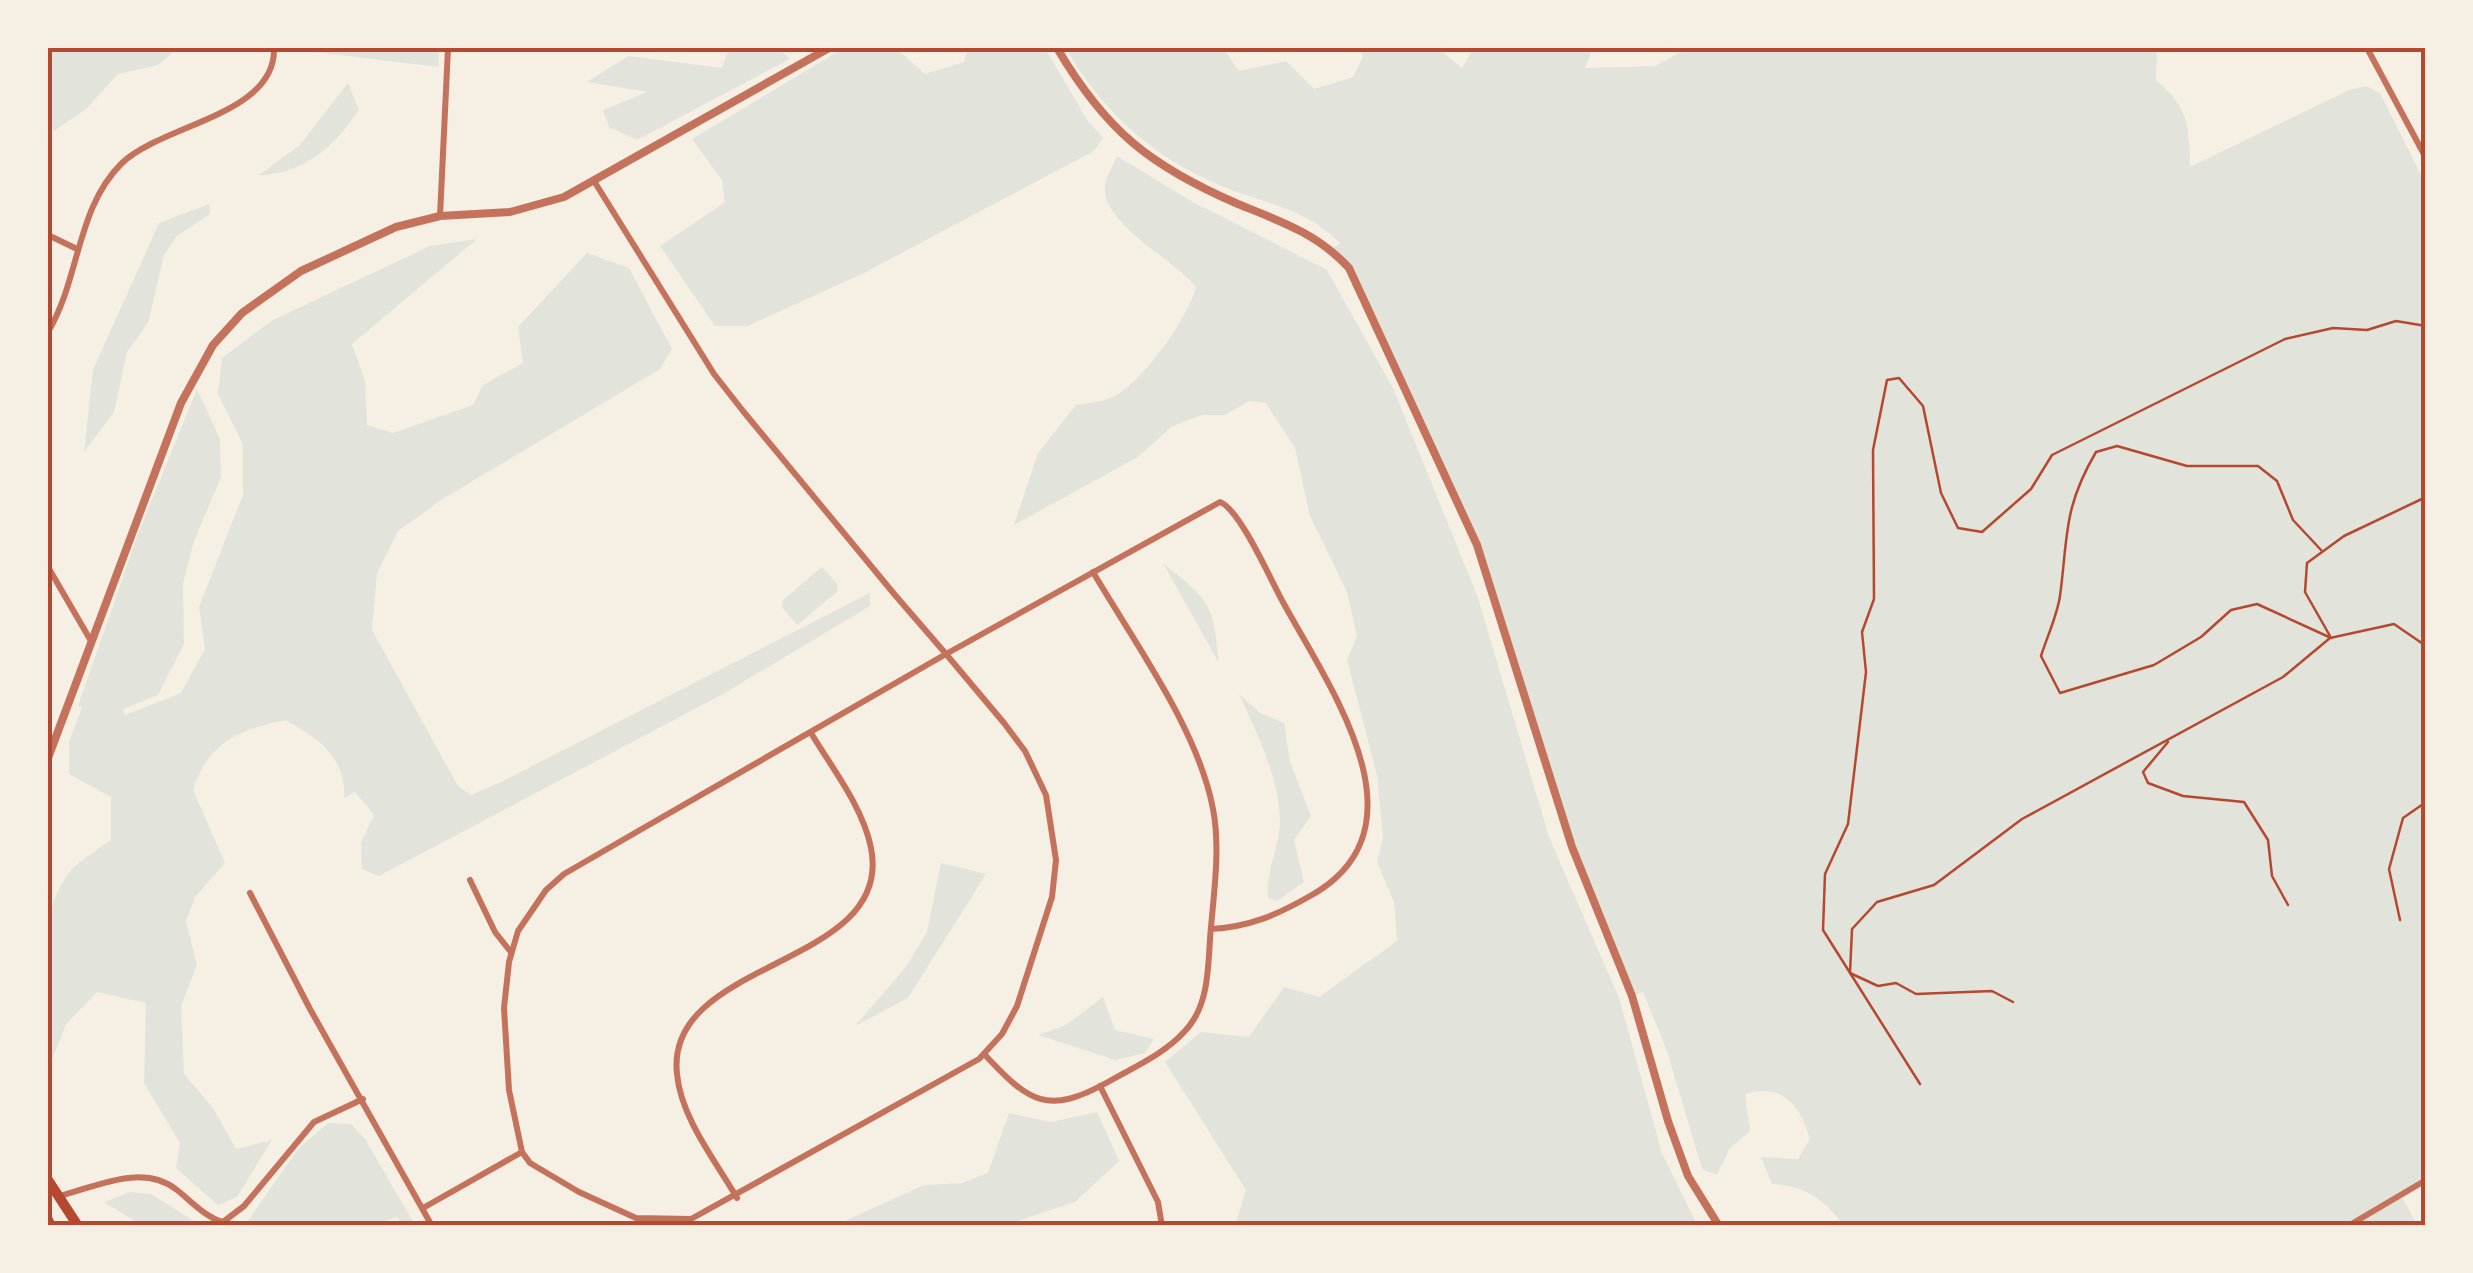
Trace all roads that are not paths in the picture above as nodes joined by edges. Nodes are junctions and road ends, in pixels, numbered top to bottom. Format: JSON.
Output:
{"nodes":[{"id":1,"x":274,"y":48,"type":"edge"},
{"id":2,"x":448,"y":48,"type":"edge"},
{"id":3,"x":828,"y":48,"type":"edge"},
{"id":4,"x":1057,"y":48,"type":"edge"},
{"id":5,"x":2366,"y":48,"type":"edge"},
{"id":6,"x":2426,"y":158,"type":"edge"},
{"id":7,"x":594,"y":180,"type":"junction"},
{"id":8,"x":440,"y":216,"type":"junction"},
{"id":9,"x":48,"y":235,"type":"edge"},
{"id":10,"x":78,"y":249,"type":"junction"},
{"id":11,"x":48,"y":332,"type":"edge"},
{"id":12,"x":48,"y":567,"type":"edge"},
{"id":13,"x":1093,"y":572,"type":"junction"},
{"id":14,"x":91,"y":641,"type":"junction"},
{"id":15,"x":946,"y":654,"type":"junction"},
{"id":16,"x":811,"y":732,"type":"junction"},
{"id":17,"x":48,"y":758,"type":"edge"},
{"id":18,"x":470,"y":880,"type":"dead end"},
{"id":19,"x":250,"y":892,"type":"dead end"},
{"id":20,"x":1210,"y":929,"type":"junction"},
{"id":21,"x":511,"y":952,"type":"junction"},
{"id":22,"x":985,"y":1055,"type":"junction"},
{"id":23,"x":1100,"y":1086,"type":"junction"},
{"id":24,"x":363,"y":1099,"type":"junction"},
{"id":25,"x":522,"y":1152,"type":"junction"},
{"id":26,"x":48,"y":1180,"type":"edge"},
{"id":27,"x":2426,"y":1180,"type":"edge"},
{"id":28,"x":59,"y":1196,"type":"junction"},
{"id":29,"x":736,"y":1198,"type":"junction"},
{"id":30,"x":423,"y":1208,"type":"junction"},
{"id":31,"x":668,"y":1224,"type":"edge"},
{"id":32,"x":78,"y":1226,"type":"edge"},
{"id":33,"x":432,"y":1226,"type":"edge"},
{"id":34,"x":1162,"y":1226,"type":"edge"},
{"id":35,"x":1719,"y":1226,"type":"edge"},
{"id":36,"x":2348,"y":1226,"type":"edge"}],
"edges":[{"from":1,"to":10,"type":"street"},
{"from":2,"to":8,"type":"street"},
{"from":3,"to":7,"type":"street"},
{"from":4,"to":35,"type":"street"},
{"from":5,"to":6,"type":"street"},
{"from":7,"to":8,"type":"street"},
{"from":7,"to":15,"type":"street"},
{"from":8,"to":14,"type":"street"},
{"from":9,"to":10,"type":"street"},
{"from":10,"to":11,"type":"street"},
{"from":12,"to":14,"type":"street"},
{"from":13,"to":15,"type":"street"},
{"from":13,"to":20,"type":"street"},
{"from":13,"to":20,"type":"street"},
{"from":14,"to":17,"type":"street"},
{"from":15,"to":16,"type":"street"},
{"from":15,"to":22,"type":"street"},
{"from":16,"to":21,"type":"street"},
{"from":16,"to":29,"type":"street"},
{"from":18,"to":21,"type":"street"},
{"from":19,"to":24,"type":"street"},
{"from":20,"to":23,"type":"street"},
{"from":21,"to":25,"type":"street"},
{"from":22,"to":23,"type":"street"},
{"from":22,"to":29,"type":"street"},
{"from":23,"to":34,"type":"street"},
{"from":24,"to":28,"type":"street"},
{"from":24,"to":30,"type":"street"},
{"from":25,"to":30,"type":"street"},
{"from":25,"to":31,"type":"street"},
{"from":26,"to":28,"type":"main road"},
{"from":27,"to":36,"type":"street"},
{"from":28,"to":32,"type":"main road"},
{"from":29,"to":31,"type":"street"},
{"from":30,"to":33,"type":"street"}]}
